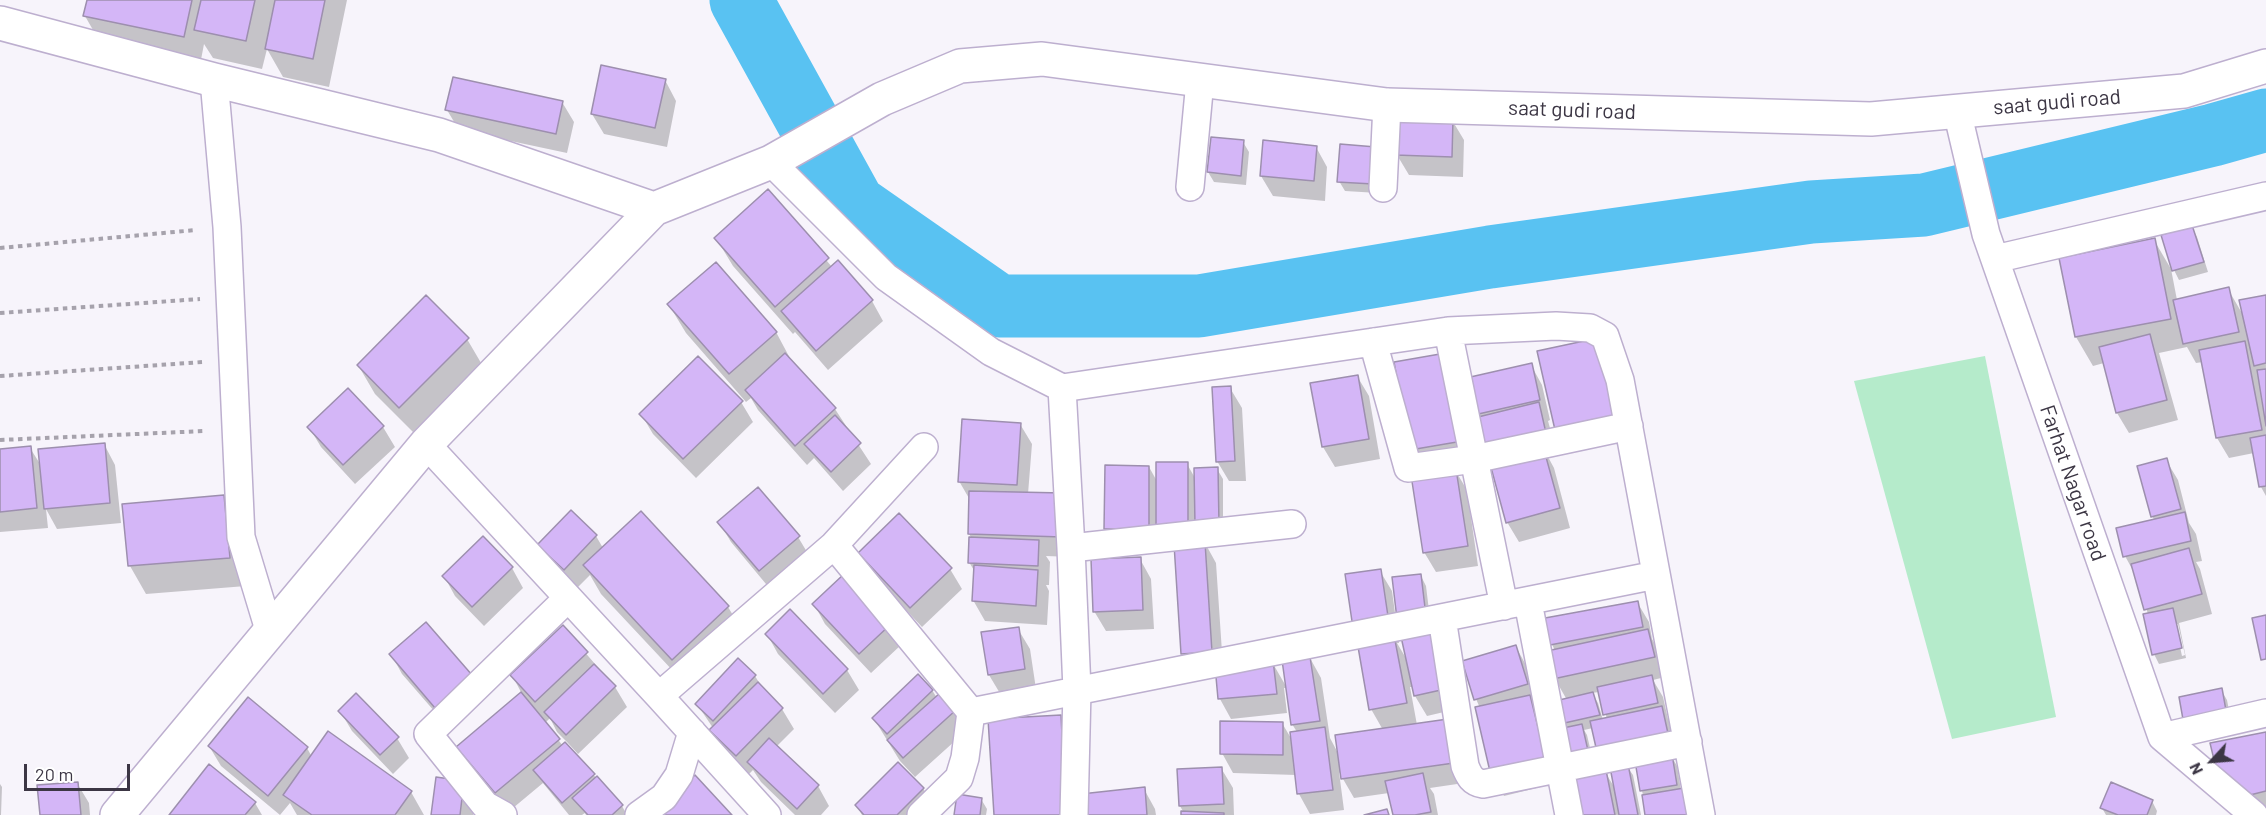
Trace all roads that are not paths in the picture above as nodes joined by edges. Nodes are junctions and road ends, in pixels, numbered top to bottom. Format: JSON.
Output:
{"nodes":[{"id":1,"x":0,"y":23,"type":"edge"},
{"id":2,"x":2266,"y":66,"type":"edge"},
{"id":3,"x":214,"y":80,"type":"junction"},
{"id":4,"x":1200,"y":81,"type":"junction"},
{"id":5,"x":1387,"y":105,"type":"junction"},
{"id":6,"x":1958,"y":111,"type":"junction"},
{"id":7,"x":771,"y":162,"type":"junction"},
{"id":8,"x":1190,"y":187,"type":"dead end"},
{"id":9,"x":1383,"y":188,"type":"dead end"},
{"id":10,"x":2266,"y":196,"type":"edge"},
{"id":11,"x":654,"y":209,"type":"junction"},
{"id":12,"x":1995,"y":259,"type":"junction"},
{"id":13,"x":1448,"y":331,"type":"junction"},
{"id":14,"x":1373,"y":342,"type":"junction"},
{"id":15,"x":1062,"y":388,"type":"junction"},
{"id":16,"x":1629,"y":426,"type":"junction"},
{"id":17,"x":426,"y":444,"type":"junction"},
{"id":18,"x":924,"y":447,"type":"dead end"},
{"id":19,"x":1474,"y":459,"type":"junction"},
{"id":20,"x":1292,"y":524,"type":"dead end"},
{"id":21,"x":834,"y":545,"type":"junction"},
{"id":22,"x":1071,"y":548,"type":"junction"},
{"id":23,"x":1656,"y":575,"type":"junction"},
{"id":24,"x":568,"y":598,"type":"junction"},
{"id":25,"x":1516,"y":604,"type":"junction"},
{"id":26,"x":1442,"y":618,"type":"junction"},
{"id":27,"x":270,"y":633,"type":"junction"},
{"id":28,"x":1077,"y":690,"type":"junction"},
{"id":29,"x":659,"y":696,"type":"junction"},
{"id":30,"x":971,"y":712,"type":"junction"},
{"id":31,"x":2266,"y":713,"type":"edge"},
{"id":32,"x":692,"y":732,"type":"junction"},
{"id":33,"x":2162,"y":737,"type":"junction"},
{"id":34,"x":1688,"y":742,"type":"junction"},
{"id":35,"x":1561,"y":768,"type":"junction"},
{"id":36,"x":128,"y":811,"type":"edge"},
{"id":37,"x":503,"y":815,"type":"edge"},
{"id":38,"x":639,"y":815,"type":"edge"},
{"id":39,"x":766,"y":815,"type":"edge"},
{"id":40,"x":921,"y":815,"type":"edge"},
{"id":41,"x":1074,"y":815,"type":"edge"},
{"id":42,"x":1569,"y":815,"type":"edge"},
{"id":43,"x":1701,"y":815,"type":"edge"},
{"id":44,"x":2254,"y":815,"type":"edge"}],
"edges":[{"from":1,"to":3,"type":"street"},
{"from":2,"to":6,"type":"street","name":"saat gudi road"},
{"from":3,"to":11,"type":"street"},
{"from":3,"to":27,"type":"street"},
{"from":4,"to":5,"type":"street","name":"saat gudi road"},
{"from":4,"to":7,"type":"street","name":"saat gudi road"},
{"from":4,"to":8,"type":"street"},
{"from":5,"to":6,"type":"street","name":"saat gudi road"},
{"from":5,"to":9,"type":"street"},
{"from":6,"to":12,"type":"street","name":"Farhat Nagar road"},
{"from":7,"to":11,"type":"street","name":"saat gudi road"},
{"from":7,"to":15,"type":"street"},
{"from":10,"to":12,"type":"street"},
{"from":11,"to":17,"type":"street"},
{"from":12,"to":33,"type":"street","name":"Farhat Nagar road"},
{"from":13,"to":14,"type":"street"},
{"from":13,"to":16,"type":"street"},
{"from":13,"to":19,"type":"street"},
{"from":14,"to":15,"type":"street"},
{"from":14,"to":19,"type":"street"},
{"from":15,"to":22,"type":"street"},
{"from":16,"to":19,"type":"street"},
{"from":16,"to":23,"type":"street"},
{"from":17,"to":24,"type":"street"},
{"from":17,"to":27,"type":"street"},
{"from":18,"to":21,"type":"street"},
{"from":19,"to":25,"type":"street"},
{"from":20,"to":22,"type":"street"},
{"from":21,"to":29,"type":"street"},
{"from":21,"to":30,"type":"street"},
{"from":22,"to":28,"type":"street"},
{"from":23,"to":25,"type":"street"},
{"from":23,"to":34,"type":"street"},
{"from":24,"to":29,"type":"street"},
{"from":24,"to":37,"type":"street"},
{"from":25,"to":26,"type":"street"},
{"from":25,"to":35,"type":"street"},
{"from":26,"to":28,"type":"street"},
{"from":26,"to":35,"type":"street"},
{"from":27,"to":36,"type":"street"},
{"from":28,"to":30,"type":"street"},
{"from":28,"to":41,"type":"street"},
{"from":29,"to":32,"type":"street"},
{"from":30,"to":40,"type":"street"},
{"from":31,"to":33,"type":"street"},
{"from":32,"to":38,"type":"street"},
{"from":32,"to":39,"type":"street"},
{"from":33,"to":44,"type":"street"},
{"from":34,"to":35,"type":"street"},
{"from":34,"to":43,"type":"street"},
{"from":35,"to":42,"type":"street"}]}
